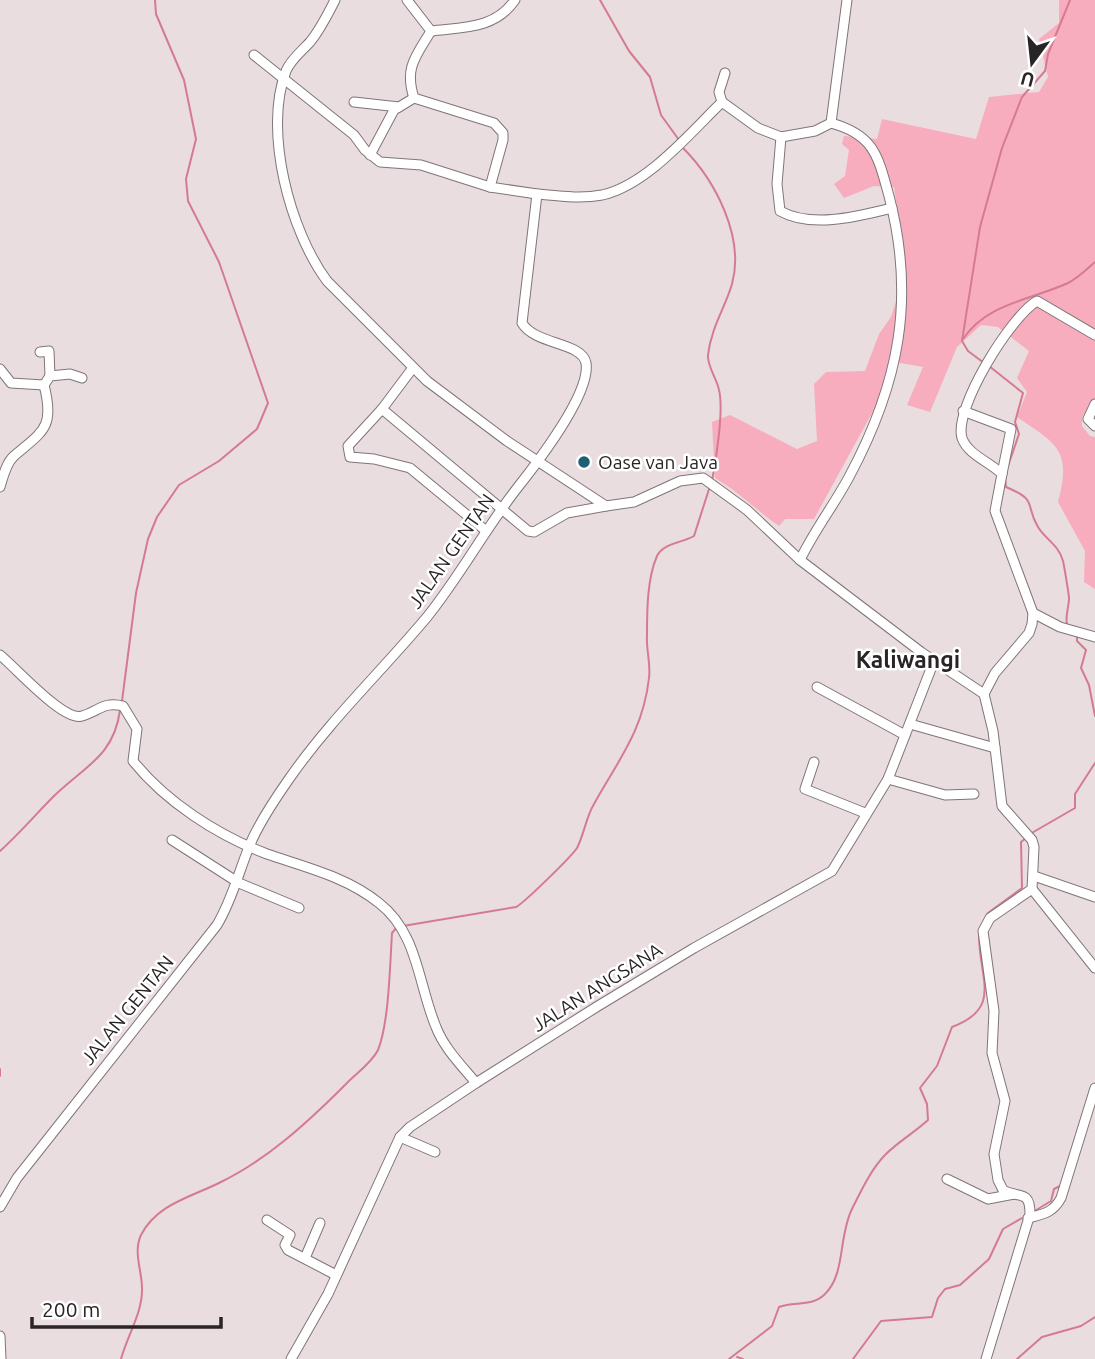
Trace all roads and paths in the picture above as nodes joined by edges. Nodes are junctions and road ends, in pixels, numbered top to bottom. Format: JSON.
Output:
{"nodes":[{"id":1,"x":335,"y":0,"type":"edge"},
{"id":2,"x":407,"y":0,"type":"edge"},
{"id":3,"x":515,"y":0,"type":"edge"},
{"id":4,"x":847,"y":0,"type":"edge"},
{"id":5,"x":431,"y":31,"type":"junction"},
{"id":6,"x":254,"y":55,"type":"dead end"},
{"id":7,"x":724,"y":73,"type":"dead end"},
{"id":8,"x":284,"y":79,"type":"junction"},
{"id":9,"x":414,"y":98,"type":"junction"},
{"id":10,"x":354,"y":102,"type":"dead end"},
{"id":11,"x":722,"y":102,"type":"junction"},
{"id":12,"x":399,"y":107,"type":"junction"},
{"id":13,"x":831,"y":123,"type":"junction"},
{"id":14,"x":781,"y":137,"type":"junction"},
{"id":15,"x":370,"y":155,"type":"junction"},
{"id":16,"x":490,"y":187,"type":"junction"},
{"id":17,"x":537,"y":194,"type":"junction"},
{"id":18,"x":892,"y":208,"type":"junction"},
{"id":19,"x":1095,"y":335,"type":"edge"},
{"id":20,"x":40,"y":352,"type":"dead end"},
{"id":21,"x":0,"y":369,"type":"edge"},
{"id":22,"x":412,"y":369,"type":"junction"},
{"id":23,"x":50,"y":376,"type":"junction"},
{"id":24,"x":82,"y":377,"type":"dead end"},
{"id":25,"x":44,"y":385,"type":"junction"},
{"id":26,"x":1095,"y":404,"type":"edge"},
{"id":27,"x":382,"y":410,"type":"junction"},
{"id":28,"x":963,"y":411,"type":"junction"},
{"id":29,"x":1095,"y":426,"type":"edge"},
{"id":30,"x":538,"y":461,"type":"junction"},
{"id":31,"x":1002,"y":474,"type":"junction"},
{"id":32,"x":0,"y":487,"type":"edge"},
{"id":33,"x":606,"y":506,"type":"junction"},
{"id":34,"x":500,"y":509,"type":"junction"},
{"id":35,"x":485,"y":530,"type":"junction"},
{"id":36,"x":800,"y":559,"type":"junction"},
{"id":37,"x":1033,"y":613,"type":"junction"},
{"id":38,"x":1095,"y":637,"type":"edge"},
{"id":39,"x":0,"y":655,"type":"edge"},
{"id":40,"x":934,"y":662,"type":"junction"},
{"id":41,"x":817,"y":687,"type":"dead end"},
{"id":42,"x":984,"y":694,"type":"junction"},
{"id":43,"x":910,"y":724,"type":"junction"},
{"id":44,"x":905,"y":735,"type":"junction"},
{"id":45,"x":995,"y":748,"type":"junction"},
{"id":46,"x":814,"y":762,"type":"dead end"},
{"id":47,"x":888,"y":779,"type":"junction"},
{"id":48,"x":974,"y":794,"type":"dead end"},
{"id":49,"x":865,"y":813,"type":"junction"},
{"id":50,"x":172,"y":840,"type":"dead end"},
{"id":51,"x":249,"y":846,"type":"junction"},
{"id":52,"x":1034,"y":876,"type":"junction"},
{"id":53,"x":239,"y":883,"type":"junction"},
{"id":54,"x":1032,"y":888,"type":"junction"},
{"id":55,"x":1095,"y":897,"type":"edge"},
{"id":56,"x":299,"y":908,"type":"dead end"},
{"id":57,"x":1095,"y":968,"type":"edge"},
{"id":58,"x":475,"y":1083,"type":"junction"},
{"id":59,"x":1095,"y":1088,"type":"edge"},
{"id":60,"x":400,"y":1137,"type":"junction"},
{"id":61,"x":435,"y":1152,"type":"dead end"},
{"id":62,"x":947,"y":1180,"type":"dead end"},
{"id":63,"x":1015,"y":1193,"type":"junction"},
{"id":64,"x":0,"y":1207,"type":"edge"},
{"id":65,"x":1028,"y":1218,"type":"junction"},
{"id":66,"x":267,"y":1220,"type":"dead end"},
{"id":67,"x":320,"y":1223,"type":"dead end"},
{"id":68,"x":305,"y":1258,"type":"junction"},
{"id":69,"x":337,"y":1275,"type":"junction"},
{"id":70,"x":0,"y":1336,"type":"edge"},
{"id":71,"x":1,"y":1359,"type":"edge"},
{"id":72,"x":291,"y":1359,"type":"edge"},
{"id":73,"x":985,"y":1359,"type":"edge"}],
"edges":[{"from":1,"to":8,"type":"street"},
{"from":2,"to":5,"type":"street"},
{"from":3,"to":5,"type":"street"},
{"from":4,"to":13,"type":"street"},
{"from":5,"to":9,"type":"street"},
{"from":6,"to":8,"type":"street"},
{"from":7,"to":11,"type":"street"},
{"from":8,"to":15,"type":"street"},
{"from":8,"to":22,"type":"street"},
{"from":9,"to":12,"type":"street"},
{"from":9,"to":16,"type":"street"},
{"from":10,"to":12,"type":"street"},
{"from":11,"to":14,"type":"street"},
{"from":11,"to":17,"type":"street"},
{"from":12,"to":15,"type":"street"},
{"from":13,"to":14,"type":"street"},
{"from":13,"to":18,"type":"street"},
{"from":14,"to":18,"type":"street"},
{"from":15,"to":16,"type":"street"},
{"from":16,"to":17,"type":"street"},
{"from":17,"to":30,"type":"street","name":"JALAN GENTAN"},
{"from":18,"to":36,"type":"street"},
{"from":19,"to":28,"type":"street"},
{"from":20,"to":23,"type":"street"},
{"from":21,"to":25,"type":"street"},
{"from":22,"to":27,"type":"street"},
{"from":22,"to":30,"type":"street"},
{"from":23,"to":24,"type":"street"},
{"from":23,"to":25,"type":"street"},
{"from":25,"to":32,"type":"street"},
{"from":26,"to":29,"type":"street"},
{"from":27,"to":34,"type":"street"},
{"from":27,"to":35,"type":"street"},
{"from":28,"to":31,"type":"street"},
{"from":28,"to":31,"type":"street"},
{"from":30,"to":33,"type":"street"},
{"from":30,"to":34,"type":"street","name":"JALAN GENTAN"},
{"from":31,"to":37,"type":"street"},
{"from":33,"to":34,"type":"street"},
{"from":33,"to":36,"type":"street"},
{"from":34,"to":35,"type":"street","name":"JALAN GENTAN"},
{"from":35,"to":51,"type":"street","name":"JALAN GENTAN"},
{"from":36,"to":40,"type":"street"},
{"from":37,"to":38,"type":"street"},
{"from":37,"to":42,"type":"street"},
{"from":39,"to":51,"type":"street"},
{"from":40,"to":42,"type":"street"},
{"from":40,"to":43,"type":"street","name":"JALAN ANGSANA"},
{"from":41,"to":44,"type":"street"},
{"from":42,"to":45,"type":"street"},
{"from":43,"to":44,"type":"street","name":"JALAN ANGSANA"},
{"from":43,"to":45,"type":"street"},
{"from":44,"to":47,"type":"street","name":"JALAN ANGSANA"},
{"from":45,"to":52,"type":"street"},
{"from":46,"to":49,"type":"street"},
{"from":47,"to":48,"type":"street"},
{"from":47,"to":49,"type":"street","name":"JALAN ANGSANA"},
{"from":49,"to":58,"type":"street","name":"JALAN ANGSANA"},
{"from":50,"to":53,"type":"street"},
{"from":51,"to":53,"type":"street","name":"JALAN GENTAN"},
{"from":51,"to":58,"type":"street"},
{"from":52,"to":54,"type":"street"},
{"from":52,"to":55,"type":"street"},
{"from":53,"to":56,"type":"street"},
{"from":53,"to":64,"type":"street","name":"JALAN GENTAN"},
{"from":54,"to":57,"type":"street"},
{"from":54,"to":63,"type":"street"},
{"from":58,"to":60,"type":"street","name":"JALAN ANGSANA"},
{"from":59,"to":65,"type":"street"},
{"from":60,"to":61,"type":"street"},
{"from":60,"to":69,"type":"street","name":"JALAN ANGSANA"},
{"from":62,"to":63,"type":"street"},
{"from":63,"to":65,"type":"street"},
{"from":65,"to":73,"type":"street"},
{"from":66,"to":68,"type":"street"},
{"from":67,"to":68,"type":"street"},
{"from":68,"to":69,"type":"street"},
{"from":69,"to":72,"type":"street","name":"JALAN ANGSANA"},
{"from":70,"to":71,"type":"street"}]}
